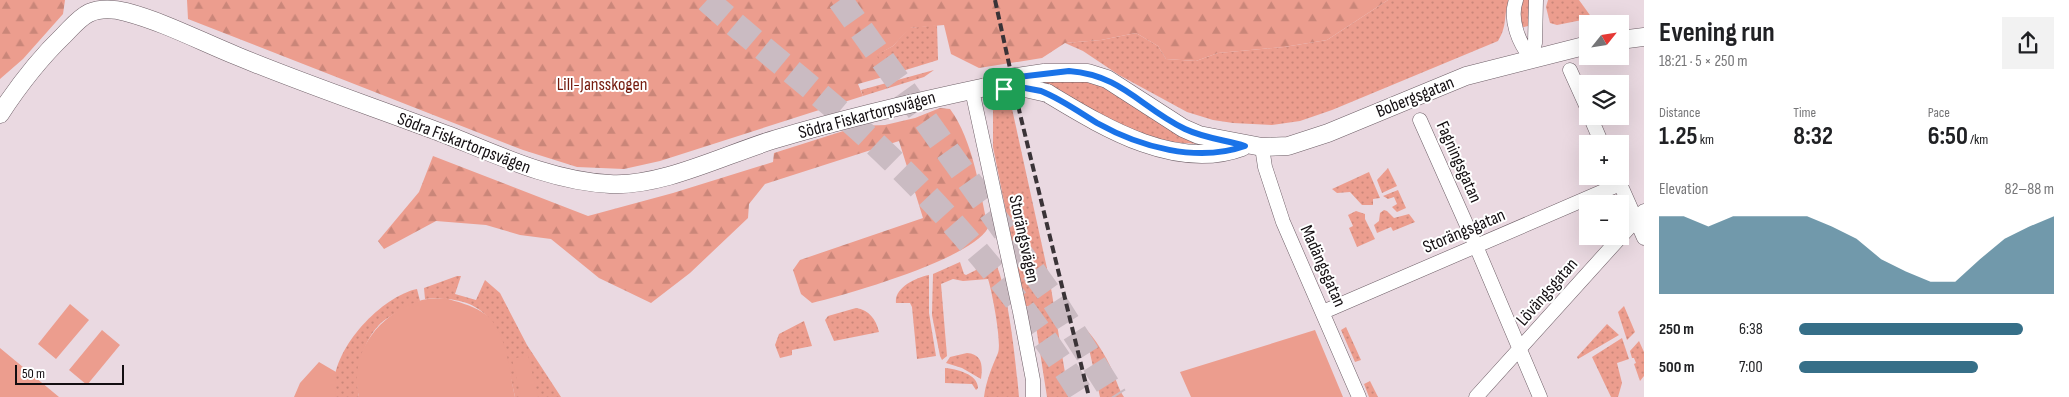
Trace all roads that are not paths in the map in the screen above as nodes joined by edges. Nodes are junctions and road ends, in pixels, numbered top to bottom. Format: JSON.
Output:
{"nodes":[{"id":1,"x":1516,"y":0,"type":"edge"},
{"id":2,"x":1536,"y":0,"type":"edge"},
{"id":3,"x":1644,"y":37,"type":"edge"},
{"id":4,"x":1629,"y":39,"type":"edge"},
{"id":5,"x":1579,"y":47,"type":"edge"},
{"id":6,"x":1531,"y":58,"type":"junction"},
{"id":7,"x":1570,"y":70,"type":"dead end"},
{"id":8,"x":979,"y":89,"type":"junction"},
{"id":9,"x":1579,"y":90,"type":"edge"},
{"id":10,"x":0,"y":114,"type":"edge"},
{"id":11,"x":1420,"y":120,"type":"dead end"},
{"id":12,"x":1253,"y":147,"type":"junction"},
{"id":13,"x":1607,"y":185,"type":"edge"},
{"id":14,"x":1621,"y":185,"type":"edge"},
{"id":15,"x":1640,"y":215,"type":"edge"},
{"id":16,"x":1644,"y":238,"type":"edge"},
{"id":17,"x":1476,"y":246,"type":"junction"},
{"id":18,"x":1323,"y":312,"type":"junction"},
{"id":19,"x":1520,"y":351,"type":"junction"},
{"id":20,"x":1033,"y":397,"type":"edge"},
{"id":21,"x":1359,"y":397,"type":"edge"},
{"id":22,"x":1476,"y":397,"type":"edge"},
{"id":23,"x":1540,"y":397,"type":"edge"}],
"edges":[{"from":1,"to":6,"type":"street"},
{"from":2,"to":6,"type":"street"},
{"from":3,"to":4,"type":"street"},
{"from":5,"to":6,"type":"street","name":"Bobergsgatan"},
{"from":6,"to":12,"type":"street","name":"Bobergsgatan"},
{"from":7,"to":9,"type":"street"},
{"from":8,"to":10,"type":"street","name":"Södra Fiskartorpsvägen"},
{"from":8,"to":12,"type":"street","name":"Bobergsgatan","bridge":true},
{"from":8,"to":12,"type":"street","name":"Bobergsgatan","bridge":true},
{"from":8,"to":20,"type":"street","name":"Storängsvägen"},
{"from":11,"to":17,"type":"street","name":"Fagningsgatan"},
{"from":12,"to":18,"type":"street","name":"Madängsgatan"},
{"from":13,"to":17,"type":"street","name":"Storängsgatan"},
{"from":14,"to":15,"type":"street"},
{"from":15,"to":16,"type":"street"},
{"from":15,"to":19,"type":"street","name":"Lövängsgatan"},
{"from":17,"to":18,"type":"street","name":"Storängsgatan"},
{"from":17,"to":19,"type":"street","name":"Fagningsgatan"},
{"from":18,"to":21,"type":"street","name":"Madängsgatan"},
{"from":19,"to":22,"type":"street","name":"Lövängsgatan"},
{"from":19,"to":23,"type":"street","name":"Fagningsgatan"}]}
